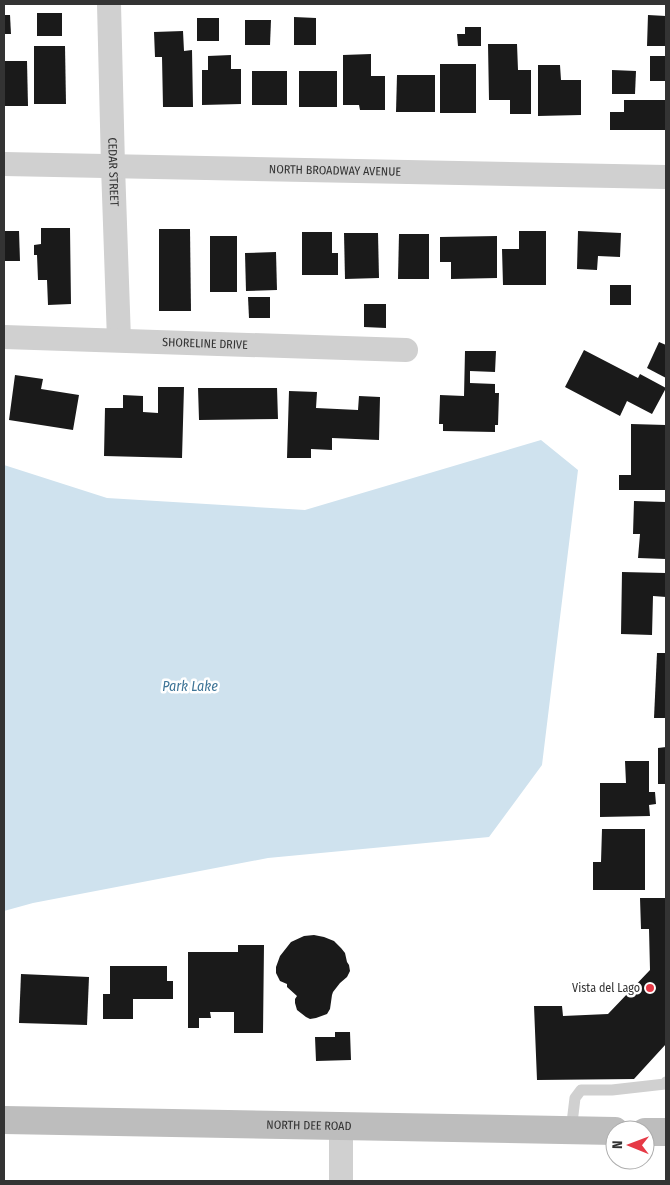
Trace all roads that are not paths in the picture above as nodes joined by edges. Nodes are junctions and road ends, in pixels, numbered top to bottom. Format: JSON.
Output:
{"nodes":[{"id":1,"x":109,"y":4,"type":"edge"},
{"id":2,"x":4,"y":164,"type":"edge"},
{"id":3,"x":112,"y":166,"type":"junction"},
{"id":4,"x":666,"y":177,"type":"edge"},
{"id":5,"x":4,"y":337,"type":"edge"},
{"id":6,"x":119,"y":340,"type":"junction"},
{"id":7,"x":406,"y":350,"type":"dead end"},
{"id":8,"x":666,"y":1082,"type":"edge"},
{"id":9,"x":4,"y":1120,"type":"edge"},
{"id":10,"x":340,"y":1126,"type":"junction"},
{"id":11,"x":571,"y":1131,"type":"junction"},
{"id":12,"x":605,"y":1131,"type":"edge"},
{"id":13,"x":341,"y":1181,"type":"edge"}],
"edges":[{"from":1,"to":3,"type":"street","name":"CEDAR STREET"},
{"from":2,"to":3,"type":"street","name":"NORTH BROADWAY AVENUE"},
{"from":3,"to":4,"type":"street","name":"NORTH BROADWAY AVENUE"},
{"from":3,"to":6,"type":"street","name":"CEDAR STREET"},
{"from":5,"to":6,"type":"street","name":"SHORELINE DRIVE"},
{"from":6,"to":7,"type":"street","name":"SHORELINE DRIVE"},
{"from":8,"to":11,"type":"lane"},
{"from":9,"to":10,"type":"main road","name":"NORTH DEE ROAD"},
{"from":10,"to":11,"type":"main road","name":"NORTH DEE ROAD"},
{"from":10,"to":13,"type":"street"},
{"from":11,"to":12,"type":"main road","name":"NORTH DEE ROAD"}]}
